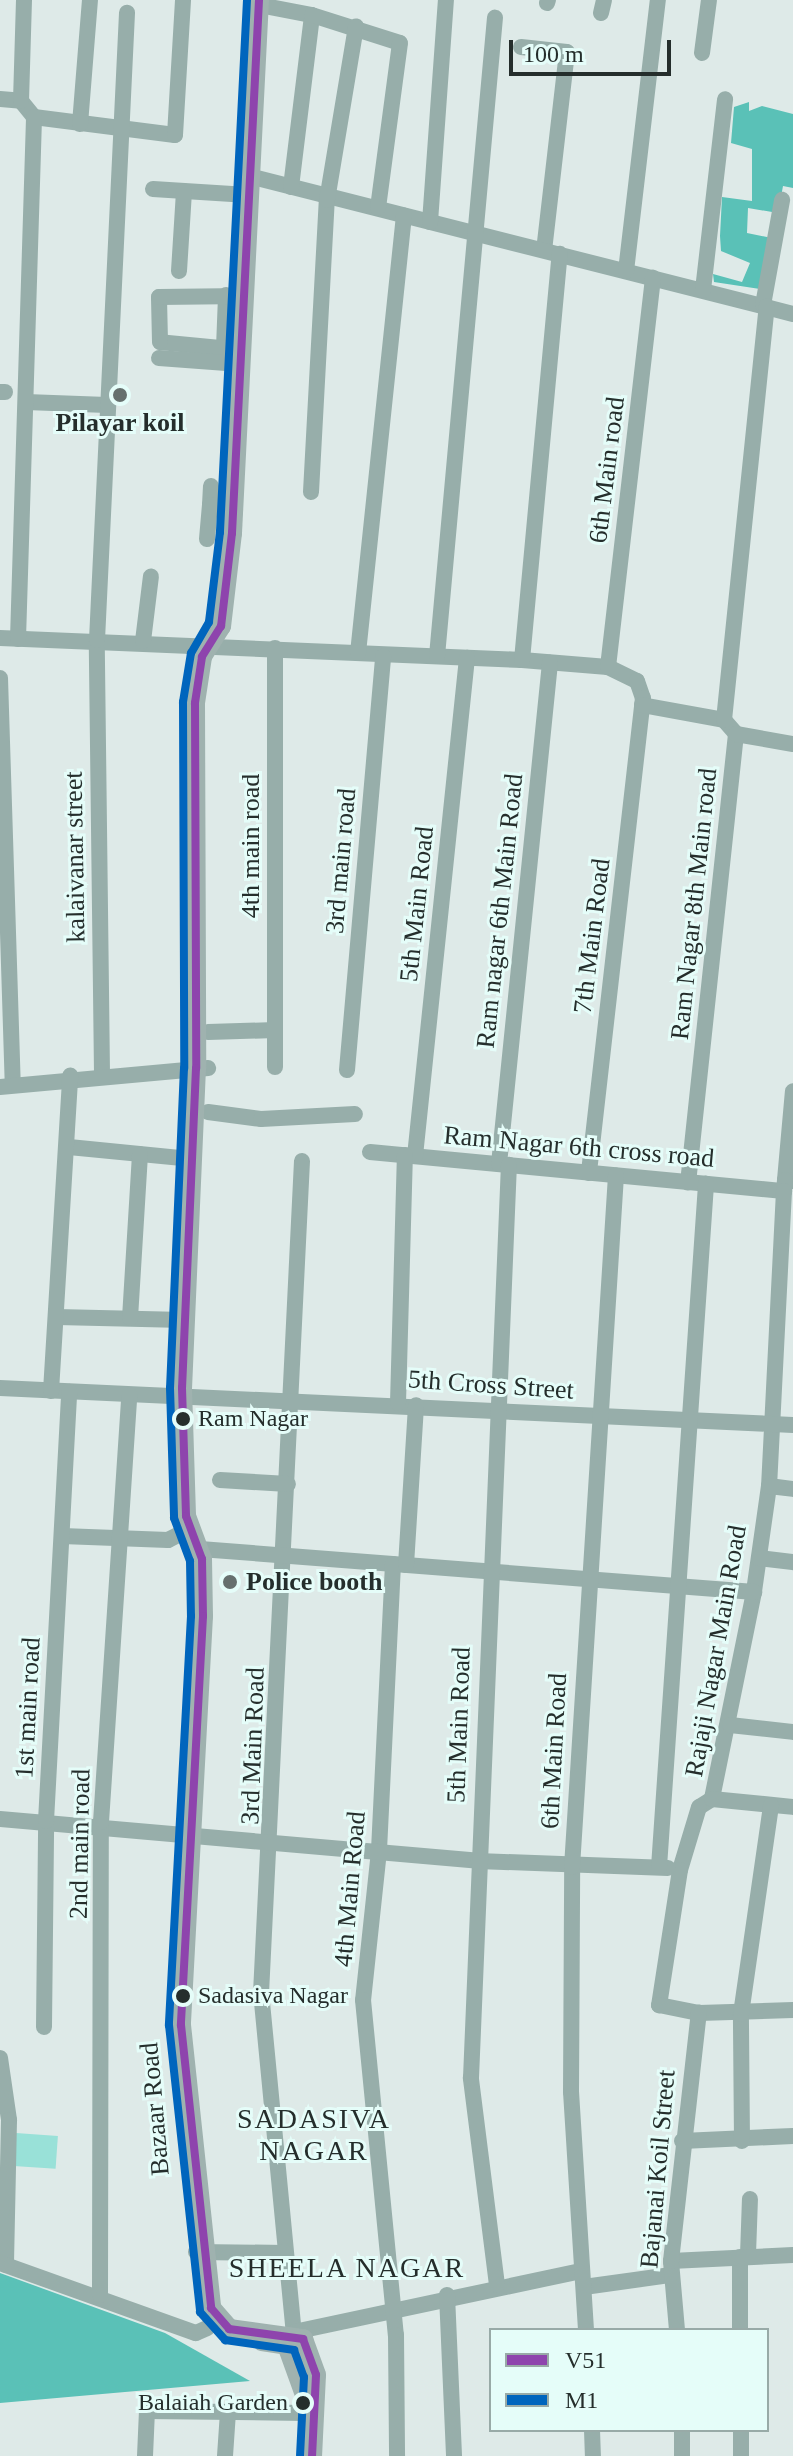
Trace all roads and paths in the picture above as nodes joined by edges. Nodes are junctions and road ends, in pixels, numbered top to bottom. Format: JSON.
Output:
{"nodes":[{"id":1,"x":24,"y":0,"type":"edge"},
{"id":2,"x":90,"y":0,"type":"edge"},
{"id":3,"x":183,"y":0,"type":"edge"},
{"id":4,"x":446,"y":0,"type":"edge"},
{"id":5,"x":658,"y":0,"type":"edge"},
{"id":6,"x":709,"y":0,"type":"edge"},
{"id":7,"x":255,"y":2,"type":"edge"},
{"id":8,"x":127,"y":13,"type":"dead end"},
{"id":9,"x":312,"y":15,"type":"junction"},
{"id":10,"x":495,"y":18,"type":"dead end"},
{"id":11,"x":356,"y":26,"type":"junction"},
{"id":12,"x":521,"y":47,"type":"dead end"},
{"id":13,"x":702,"y":53,"type":"dead end"},
{"id":14,"x":0,"y":99,"type":"edge"},
{"id":15,"x":725,"y":99,"type":"dead end"},
{"id":16,"x":21,"y":101,"type":"junction"},
{"id":17,"x":34,"y":117,"type":"junction"},
{"id":18,"x":80,"y":124,"type":"junction"},
{"id":19,"x":116,"y":129,"type":"junction"},
{"id":20,"x":249,"y":186,"type":"junction"},
{"id":21,"x":291,"y":187,"type":"junction"},
{"id":22,"x":153,"y":189,"type":"dead end"},
{"id":23,"x":184,"y":191,"type":"junction"},
{"id":24,"x":328,"y":196,"type":"junction"},
{"id":25,"x":782,"y":200,"type":"dead end"},
{"id":26,"x":378,"y":208,"type":"junction"},
{"id":27,"x":404,"y":215,"type":"junction"},
{"id":28,"x":430,"y":222,"type":"junction"},
{"id":29,"x":476,"y":233,"type":"junction"},
{"id":30,"x":552,"y":252,"type":"junction"},
{"id":31,"x":179,"y":271,"type":"dead end"},
{"id":32,"x":626,"y":271,"type":"junction"},
{"id":33,"x":653,"y":278,"type":"junction"},
{"id":34,"x":703,"y":290,"type":"junction"},
{"id":35,"x":235,"y":295,"type":"junction"},
{"id":36,"x":765,"y":306,"type":"junction"},
{"id":37,"x":793,"y":314,"type":"edge"},
{"id":38,"x":161,"y":354,"type":"dead end"},
{"id":39,"x":237,"y":354,"type":"junction"},
{"id":40,"x":26,"y":402,"type":"junction"},
{"id":41,"x":107,"y":405,"type":"junction"},
{"id":42,"x":211,"y":486,"type":"dead end"},
{"id":43,"x":311,"y":492,"type":"dead end"},
{"id":44,"x":210,"y":505,"type":"junction"},
{"id":45,"x":234,"y":507,"type":"junction"},
{"id":46,"x":207,"y":539,"type":"dead end"},
{"id":47,"x":151,"y":576,"type":"dead end"},
{"id":48,"x":0,"y":638,"type":"edge"},
{"id":49,"x":18,"y":639,"type":"junction"},
{"id":50,"x":97,"y":640,"type":"junction"},
{"id":51,"x":143,"y":641,"type":"junction"},
{"id":52,"x":211,"y":646,"type":"junction"},
{"id":53,"x":275,"y":648,"type":"junction"},
{"id":54,"x":358,"y":653,"type":"junction"},
{"id":55,"x":437,"y":656,"type":"junction"},
{"id":56,"x":383,"y":657,"type":"junction"},
{"id":57,"x":467,"y":658,"type":"junction"},
{"id":58,"x":522,"y":660,"type":"junction"},
{"id":59,"x":550,"y":663,"type":"junction"},
{"id":60,"x":608,"y":667,"type":"junction"},
{"id":61,"x":0,"y":678,"type":"edge"},
{"id":62,"x":642,"y":705,"type":"junction"},
{"id":63,"x":724,"y":720,"type":"junction"},
{"id":64,"x":736,"y":734,"type":"junction"},
{"id":65,"x":793,"y":744,"type":"edge"},
{"id":66,"x":208,"y":1032,"type":"junction"},
{"id":67,"x":275,"y":1037,"type":"junction"},
{"id":68,"x":275,"y":1067,"type":"dead end"},
{"id":69,"x":202,"y":1068,"type":"junction"},
{"id":70,"x":347,"y":1070,"type":"dead end"},
{"id":71,"x":102,"y":1073,"type":"junction"},
{"id":72,"x":70,"y":1076,"type":"junction"},
{"id":73,"x":7,"y":1086,"type":"edge"},
{"id":74,"x":793,"y":1091,"type":"edge"},
{"id":75,"x":208,"y":1112,"type":"junction"},
{"id":76,"x":355,"y":1114,"type":"dead end"},
{"id":77,"x":69,"y":1147,"type":"junction"},
{"id":78,"x":370,"y":1152,"type":"dead end"},
{"id":79,"x":140,"y":1154,"type":"junction"},
{"id":80,"x":410,"y":1156,"type":"junction"},
{"id":81,"x":192,"y":1159,"type":"junction"},
{"id":82,"x":302,"y":1161,"type":"dead end"},
{"id":83,"x":504,"y":1164,"type":"junction"},
{"id":84,"x":589,"y":1173,"type":"junction"},
{"id":85,"x":616,"y":1175,"type":"junction"},
{"id":86,"x":688,"y":1182,"type":"junction"},
{"id":87,"x":706,"y":1184,"type":"junction"},
{"id":88,"x":787,"y":1184,"type":"edge"},
{"id":89,"x":57,"y":1317,"type":"junction"},
{"id":90,"x":130,"y":1318,"type":"junction"},
{"id":91,"x":184,"y":1320,"type":"junction"},
{"id":92,"x":786,"y":1336,"type":"edge"},
{"id":93,"x":0,"y":1388,"type":"edge"},
{"id":94,"x":51,"y":1391,"type":"junction"},
{"id":95,"x":69,"y":1392,"type":"junction"},
{"id":96,"x":183,"y":1394,"type":"junction"},
{"id":97,"x":129,"y":1395,"type":"junction"},
{"id":98,"x":291,"y":1402,"type":"junction"},
{"id":99,"x":398,"y":1403,"type":"junction"},
{"id":100,"x":416,"y":1405,"type":"junction"},
{"id":101,"x":500,"y":1409,"type":"junction"},
{"id":102,"x":600,"y":1416,"type":"junction"},
{"id":103,"x":687,"y":1419,"type":"junction"},
{"id":104,"x":769,"y":1423,"type":"junction"},
{"id":105,"x":793,"y":1425,"type":"edge"},
{"id":106,"x":220,"y":1480,"type":"dead end"},
{"id":107,"x":288,"y":1484,"type":"junction"},
{"id":108,"x":769,"y":1486,"type":"junction"},
{"id":109,"x":793,"y":1489,"type":"edge"},
{"id":110,"x":62,"y":1536,"type":"junction"},
{"id":111,"x":121,"y":1539,"type":"junction"},
{"id":112,"x":194,"y":1541,"type":"junction"},
{"id":113,"x":285,"y":1556,"type":"junction"},
{"id":114,"x":759,"y":1558,"type":"junction"},
{"id":115,"x":793,"y":1562,"type":"edge"},
{"id":116,"x":399,"y":1564,"type":"junction"},
{"id":117,"x":488,"y":1571,"type":"junction"},
{"id":118,"x":586,"y":1579,"type":"junction"},
{"id":119,"x":676,"y":1586,"type":"junction"},
{"id":120,"x":754,"y":1592,"type":"junction"},
{"id":121,"x":730,"y":1725,"type":"junction"},
{"id":122,"x":793,"y":1732,"type":"edge"},
{"id":123,"x":712,"y":1799,"type":"junction"},
{"id":124,"x":771,"y":1805,"type":"junction"},
{"id":125,"x":793,"y":1807,"type":"edge"},
{"id":126,"x":0,"y":1819,"type":"edge"},
{"id":127,"x":46,"y":1821,"type":"junction"},
{"id":128,"x":101,"y":1822,"type":"junction"},
{"id":129,"x":185,"y":1831,"type":"junction"},
{"id":130,"x":273,"y":1841,"type":"junction"},
{"id":131,"x":379,"y":1851,"type":"junction"},
{"id":132,"x":478,"y":1861,"type":"junction"},
{"id":133,"x":572,"y":1867,"type":"junction"},
{"id":134,"x":659,"y":1867,"type":"junction"},
{"id":135,"x":680,"y":1870,"type":"junction"},
{"id":136,"x":793,"y":2010,"type":"edge"},
{"id":137,"x":699,"y":2013,"type":"junction"},
{"id":138,"x":741,"y":2014,"type":"junction"},
{"id":139,"x":44,"y":2027,"type":"dead end"},
{"id":140,"x":0,"y":2058,"type":"edge"},
{"id":141,"x":793,"y":2136,"type":"edge"},
{"id":142,"x":682,"y":2141,"type":"junction"},
{"id":143,"x":742,"y":2141,"type":"junction"},
{"id":144,"x":750,"y":2199,"type":"dead end"},
{"id":145,"x":200,"y":2252,"type":"junction"},
{"id":146,"x":285,"y":2253,"type":"junction"},
{"id":147,"x":793,"y":2255,"type":"edge"},
{"id":148,"x":744,"y":2256,"type":"junction"},
{"id":149,"x":3,"y":2264,"type":"edge"},
{"id":150,"x":671,"y":2268,"type":"junction"},
{"id":151,"x":583,"y":2279,"type":"junction"},
{"id":152,"x":497,"y":2285,"type":"junction"},
{"id":153,"x":100,"y":2295,"type":"junction"},
{"id":154,"x":447,"y":2295,"type":"junction"},
{"id":155,"x":392,"y":2308,"type":"junction"},
{"id":156,"x":207,"y":2328,"type":"junction"},
{"id":157,"x":586,"y":2328,"type":"edge"},
{"id":158,"x":677,"y":2328,"type":"edge"},
{"id":159,"x":740,"y":2328,"type":"edge"},
{"id":160,"x":294,"y":2332,"type":"junction"},
{"id":161,"x":228,"y":2412,"type":"junction"},
{"id":162,"x":305,"y":2413,"type":"junction"},
{"id":163,"x":592,"y":2432,"type":"edge"},
{"id":164,"x":682,"y":2432,"type":"edge"},
{"id":165,"x":741,"y":2432,"type":"edge"},
{"id":166,"x":145,"y":2456,"type":"edge"},
{"id":167,"x":225,"y":2456,"type":"edge"},
{"id":168,"x":302,"y":2456,"type":"edge"},
{"id":169,"x":312,"y":2456,"type":"edge"},
{"id":170,"x":397,"y":2456,"type":"edge"},
{"id":171,"x":454,"y":2456,"type":"edge"},
{"id":172,"x":593,"y":2456,"type":"edge"},
{"id":173,"x":682,"y":2456,"type":"edge"},
{"id":174,"x":741,"y":2456,"type":"edge"}],
"edges":[{"from":1,"to":16,"type":"street"},
{"from":2,"to":18,"type":"street"},
{"from":3,"to":19,"type":"street"},
{"from":4,"to":28,"type":"street"},
{"from":5,"to":32,"type":"street"},
{"from":6,"to":13,"type":"street"},
{"from":7,"to":9,"type":"street"},
{"from":7,"to":20,"type":"main road"},
{"from":8,"to":19,"type":"street","name":"kalaivanar street"},
{"from":9,"to":11,"type":"street"},
{"from":9,"to":21,"type":"street"},
{"from":10,"to":29,"type":"street"},
{"from":11,"to":24,"type":"street"},
{"from":11,"to":26,"type":"street"},
{"from":12,"to":30,"type":"street"},
{"from":14,"to":16,"type":"street"},
{"from":15,"to":34,"type":"street"},
{"from":16,"to":17,"type":"street"},
{"from":17,"to":18,"type":"street"},
{"from":17,"to":40,"type":"street"},
{"from":18,"to":19,"type":"street"},
{"from":19,"to":41,"type":"street","name":"kalaivanar street"},
{"from":20,"to":21,"type":"street"},
{"from":20,"to":23,"type":"street"},
{"from":20,"to":35,"type":"main road"},
{"from":21,"to":24,"type":"street"},
{"from":22,"to":23,"type":"street"},
{"from":23,"to":31,"type":"street"},
{"from":24,"to":26,"type":"street"},
{"from":24,"to":43,"type":"street"},
{"from":25,"to":36,"type":"street"},
{"from":26,"to":27,"type":"street"},
{"from":27,"to":28,"type":"street"},
{"from":27,"to":54,"type":"street"},
{"from":28,"to":29,"type":"street"},
{"from":29,"to":30,"type":"street"},
{"from":29,"to":55,"type":"street"},
{"from":30,"to":32,"type":"street"},
{"from":30,"to":58,"type":"street"},
{"from":32,"to":33,"type":"street"},
{"from":33,"to":34,"type":"street"},
{"from":33,"to":60,"type":"street","name":"6th Main road"},
{"from":34,"to":36,"type":"street"},
{"from":35,"to":39,"type":"main road"},
{"from":35,"to":39,"type":"street"},
{"from":36,"to":37,"type":"street"},
{"from":36,"to":63,"type":"street"},
{"from":38,"to":39,"type":"street"},
{"from":39,"to":45,"type":"main road"},
{"from":40,"to":41,"type":"street"},
{"from":40,"to":49,"type":"street"},
{"from":41,"to":50,"type":"street","name":"kalaivanar street"},
{"from":42,"to":44,"type":"street"},
{"from":44,"to":45,"type":"street"},
{"from":44,"to":46,"type":"street"},
{"from":45,"to":52,"type":"main road"},
{"from":47,"to":51,"type":"street"},
{"from":48,"to":49,"type":"street"},
{"from":49,"to":50,"type":"street"},
{"from":50,"to":51,"type":"street"},
{"from":50,"to":71,"type":"street","name":"kalaivanar street"},
{"from":51,"to":52,"type":"street"},
{"from":52,"to":53,"type":"street"},
{"from":52,"to":66,"type":"main road"},
{"from":52,"to":69,"type":"main road"},
{"from":53,"to":54,"type":"street"},
{"from":53,"to":67,"type":"street","name":"4th main road"},
{"from":54,"to":56,"type":"street"},
{"from":55,"to":56,"type":"street"},
{"from":55,"to":57,"type":"street"},
{"from":56,"to":70,"type":"street","name":"3rd main road"},
{"from":57,"to":58,"type":"street"},
{"from":57,"to":80,"type":"street","name":"5th Main Road"},
{"from":58,"to":59,"type":"street"},
{"from":59,"to":60,"type":"street"},
{"from":59,"to":83,"type":"street","name":"Ram nagar 6th Main Road"},
{"from":60,"to":62,"type":"street"},
{"from":61,"to":73,"type":"street"},
{"from":62,"to":63,"type":"street"},
{"from":62,"to":84,"type":"street","name":"7th Main Road"},
{"from":63,"to":64,"type":"street","name":"Ram Nagar 8th Main road"},
{"from":64,"to":65,"type":"street"},
{"from":64,"to":86,"type":"street","name":"Ram Nagar 8th Main road"},
{"from":66,"to":67,"type":"street"},
{"from":66,"to":69,"type":"main road"},
{"from":67,"to":68,"type":"street","name":"4th main road"},
{"from":69,"to":71,"type":"street"},
{"from":69,"to":75,"type":"main road"},
{"from":69,"to":81,"type":"main road","name":"Bazaar Road"},
{"from":71,"to":72,"type":"street"},
{"from":72,"to":73,"type":"street"},
{"from":72,"to":77,"type":"street"},
{"from":74,"to":88,"type":"street","name":"Rajaji Nagar Main Road"},
{"from":75,"to":76,"type":"street"},
{"from":75,"to":96,"type":"main road"},
{"from":77,"to":79,"type":"street"},
{"from":77,"to":89,"type":"street"},
{"from":78,"to":80,"type":"street","name":"Ram Nagar 6th cross road"},
{"from":79,"to":81,"type":"street"},
{"from":79,"to":90,"type":"street"},
{"from":80,"to":83,"type":"street","name":"Ram Nagar 6th cross road"},
{"from":80,"to":99,"type":"street","name":"5th Main Road"},
{"from":81,"to":91,"type":"main road","name":"Bazaar Road"},
{"from":82,"to":98,"type":"street","name":"3rd Main Road"},
{"from":83,"to":84,"type":"street","name":"Ram Nagar 6th cross road"},
{"from":83,"to":101,"type":"street","name":"5th Main Road"},
{"from":84,"to":85,"type":"street","name":"Ram Nagar 6th cross road"},
{"from":85,"to":86,"type":"street","name":"Ram Nagar 6th cross road"},
{"from":85,"to":102,"type":"street","name":"6th Main Road"},
{"from":86,"to":87,"type":"street","name":"Ram Nagar 6th cross road"},
{"from":87,"to":88,"type":"street","name":"Ram Nagar 6th cross road"},
{"from":87,"to":103,"type":"street"},
{"from":88,"to":92,"type":"street","name":"Rajaji Nagar Main Road"},
{"from":89,"to":90,"type":"street"},
{"from":89,"to":94,"type":"street"},
{"from":90,"to":91,"type":"street"},
{"from":91,"to":96,"type":"main road","name":"Bazaar Road"},
{"from":92,"to":104,"type":"street","name":"Rajaji Nagar Main Road"},
{"from":93,"to":94,"type":"street","name":"5th Cross Street"},
{"from":94,"to":95,"type":"street","name":"5th Cross Street"},
{"from":95,"to":97,"type":"street","name":"5th Cross Street"},
{"from":95,"to":110,"type":"street","name":"1st main road"},
{"from":96,"to":97,"type":"street","name":"5th Cross Street"},
{"from":96,"to":98,"type":"street","name":"5th Cross Street"},
{"from":96,"to":112,"type":"main road","name":"Bazaar Road"},
{"from":97,"to":111,"type":"street","name":"2nd main road"},
{"from":98,"to":99,"type":"street","name":"5th Cross Street"},
{"from":98,"to":107,"type":"street","name":"3rd Main Road"},
{"from":99,"to":100,"type":"street","name":"5th Cross Street"},
{"from":100,"to":101,"type":"street","name":"5th Cross Street"},
{"from":100,"to":116,"type":"street","name":"4th Main Road"},
{"from":101,"to":102,"type":"street","name":"5th Cross Street"},
{"from":101,"to":117,"type":"street","name":"5th Main Road"},
{"from":102,"to":103,"type":"street","name":"5th Cross Street"},
{"from":102,"to":118,"type":"street","name":"6th Main Road"},
{"from":103,"to":104,"type":"street","name":"5th Cross Street"},
{"from":103,"to":119,"type":"street"},
{"from":104,"to":105,"type":"street","name":"5th Cross Street"},
{"from":104,"to":108,"type":"street","name":"Rajaji Nagar Main Road"},
{"from":106,"to":107,"type":"street"},
{"from":107,"to":113,"type":"street","name":"3rd Main Road"},
{"from":108,"to":109,"type":"street"},
{"from":108,"to":114,"type":"street","name":"Rajaji Nagar Main Road"},
{"from":110,"to":111,"type":"street"},
{"from":110,"to":127,"type":"street","name":"1st main road"},
{"from":111,"to":112,"type":"street"},
{"from":111,"to":128,"type":"street","name":"2nd main road"},
{"from":112,"to":113,"type":"street"},
{"from":112,"to":129,"type":"main road","name":"Bazaar Road"},
{"from":113,"to":116,"type":"street"},
{"from":113,"to":130,"type":"street","name":"3rd Main Road"},
{"from":114,"to":115,"type":"street"},
{"from":114,"to":120,"type":"street","name":"Rajaji Nagar Main Road"},
{"from":116,"to":117,"type":"street"},
{"from":116,"to":131,"type":"street","name":"4th Main Road"},
{"from":117,"to":118,"type":"street"},
{"from":117,"to":132,"type":"street","name":"5th Main Road"},
{"from":118,"to":119,"type":"street"},
{"from":118,"to":133,"type":"street","name":"6th Main Road"},
{"from":119,"to":120,"type":"street"},
{"from":119,"to":134,"type":"street"},
{"from":120,"to":121,"type":"street","name":"Rajaji Nagar Main Road"},
{"from":121,"to":122,"type":"street"},
{"from":121,"to":123,"type":"street","name":"Rajaji Nagar Main Road"},
{"from":123,"to":124,"type":"street"},
{"from":123,"to":135,"type":"street","name":"Rajaji Nagar Main Road"},
{"from":124,"to":125,"type":"street"},
{"from":124,"to":138,"type":"street"},
{"from":126,"to":127,"type":"street"},
{"from":127,"to":128,"type":"street"},
{"from":127,"to":139,"type":"street","name":"1st main road"},
{"from":128,"to":129,"type":"street"},
{"from":128,"to":153,"type":"street","name":"2nd main road"},
{"from":129,"to":130,"type":"street"},
{"from":129,"to":145,"type":"main road","name":"Bazaar Road"},
{"from":130,"to":131,"type":"street"},
{"from":130,"to":146,"type":"street","name":"3rd Main Road"},
{"from":131,"to":132,"type":"street"},
{"from":131,"to":155,"type":"street","name":"4th Main Road"},
{"from":132,"to":133,"type":"street"},
{"from":132,"to":152,"type":"street","name":"5th Main Road"},
{"from":133,"to":134,"type":"street"},
{"from":133,"to":151,"type":"street","name":"6th Main Road"},
{"from":134,"to":135,"type":"street"},
{"from":135,"to":137,"type":"street","name":"Rajaji Nagar Main Road"},
{"from":136,"to":138,"type":"street"},
{"from":137,"to":138,"type":"street"},
{"from":137,"to":142,"type":"street","name":"Bajanai Koil Street"},
{"from":138,"to":143,"type":"street"},
{"from":140,"to":149,"type":"street"},
{"from":141,"to":143,"type":"street"},
{"from":142,"to":143,"type":"street"},
{"from":142,"to":150,"type":"street","name":"Bajanai Koil Street"},
{"from":144,"to":148,"type":"street"},
{"from":145,"to":146,"type":"street"},
{"from":145,"to":156,"type":"main road","name":"Bazaar Road"},
{"from":145,"to":160,"type":"main road","name":"Bazaar Road"},
{"from":146,"to":160,"type":"street","name":"3rd Main Road"},
{"from":147,"to":148,"type":"street"},
{"from":148,"to":150,"type":"street"},
{"from":148,"to":159,"type":"street"},
{"from":149,"to":153,"type":"street"},
{"from":150,"to":151,"type":"street"},
{"from":150,"to":158,"type":"street","name":"Bajanai Koil Street"},
{"from":151,"to":152,"type":"street"},
{"from":151,"to":157,"type":"street","name":"6th Main Road"},
{"from":152,"to":154,"type":"street"},
{"from":153,"to":156,"type":"street"},
{"from":154,"to":155,"type":"street"},
{"from":154,"to":171,"type":"street"},
{"from":155,"to":160,"type":"street"},
{"from":155,"to":170,"type":"street","name":"4th Main Road"},
{"from":156,"to":162,"type":"main road"},
{"from":160,"to":169,"type":"main road"},
{"from":161,"to":162,"type":"street"},
{"from":161,"to":166,"type":"street"},
{"from":161,"to":167,"type":"street"},
{"from":162,"to":168,"type":"main road"},
{"from":163,"to":172,"type":"street"},
{"from":164,"to":173,"type":"street"},
{"from":165,"to":174,"type":"street"}]}
